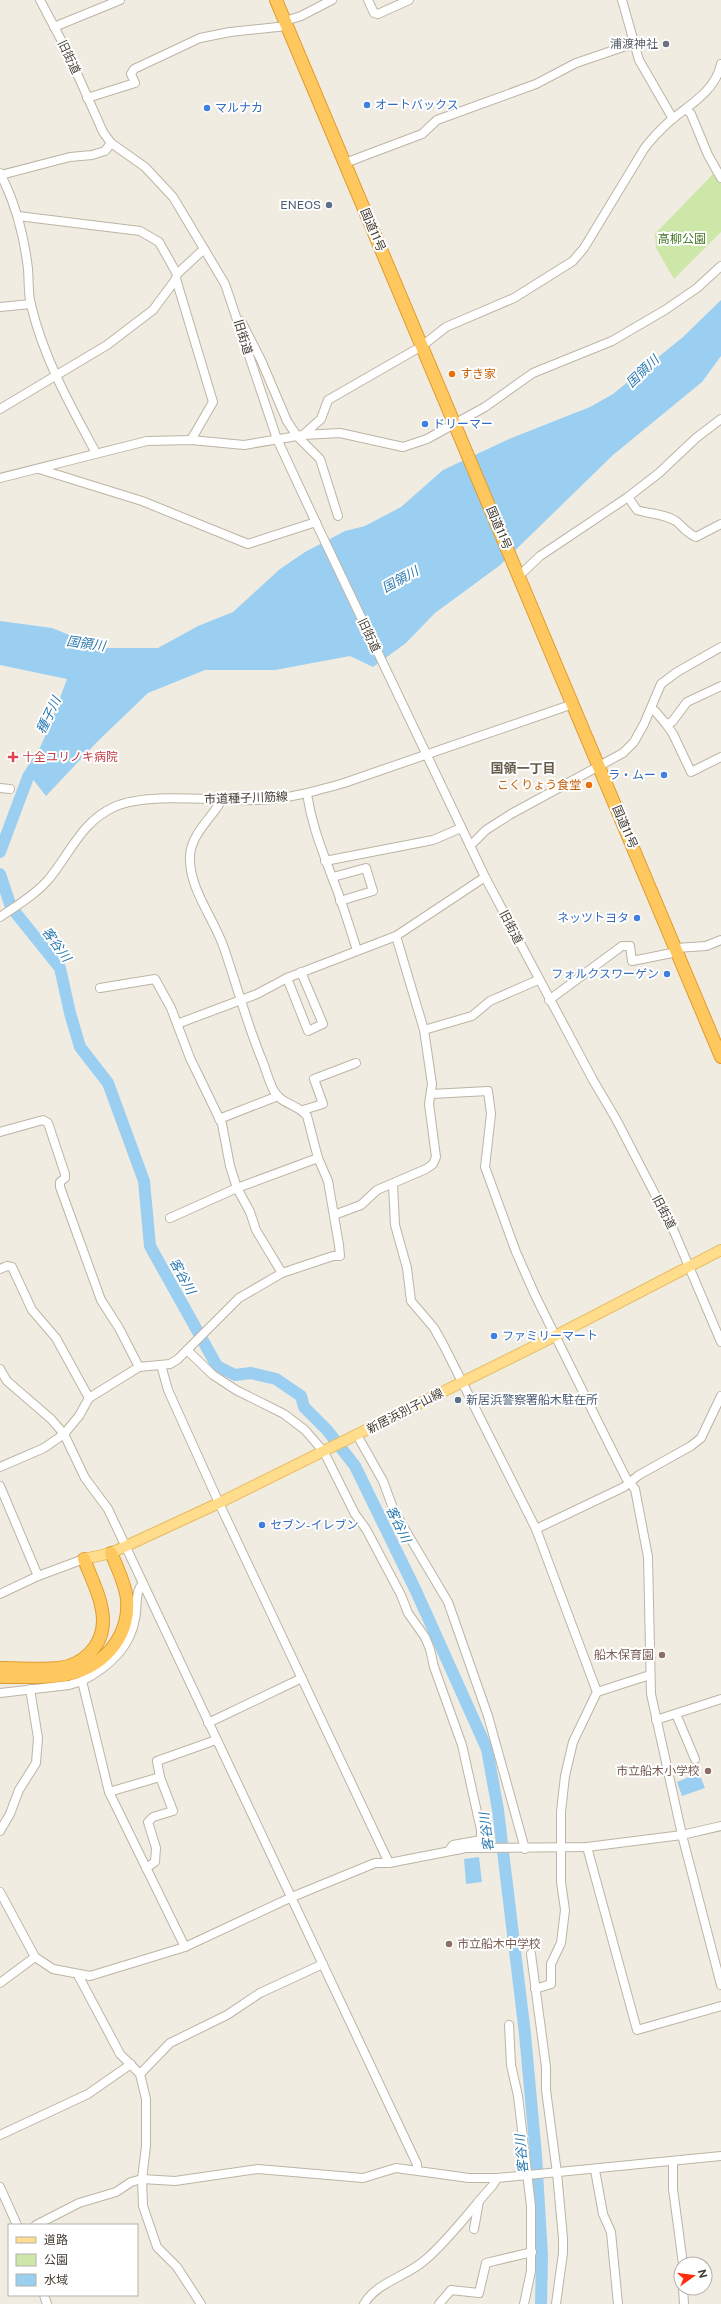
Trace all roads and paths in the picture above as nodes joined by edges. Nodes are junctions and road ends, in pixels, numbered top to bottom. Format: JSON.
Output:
{"nodes":[{"id":1,"x":40,"y":0,"type":"edge"},
{"id":2,"x":120,"y":0,"type":"edge"},
{"id":3,"x":276,"y":0,"type":"edge"},
{"id":4,"x":332,"y":0,"type":"edge"},
{"id":5,"x":368,"y":0,"type":"edge"},
{"id":6,"x":389,"y":0,"type":"edge"},
{"id":7,"x":407,"y":0,"type":"edge"},
{"id":8,"x":622,"y":0,"type":"edge"},
{"id":9,"x":393,"y":8,"type":"junction"},
{"id":10,"x":286,"y":24,"type":"junction"},
{"id":11,"x":54,"y":26,"type":"junction"},
{"id":12,"x":635,"y":43,"type":"junction"},
{"id":13,"x":721,"y":64,"type":"edge"},
{"id":14,"x":87,"y":98,"type":"junction"},
{"id":15,"x":687,"y":110,"type":"junction"},
{"id":16,"x":673,"y":119,"type":"junction"},
{"id":17,"x":111,"y":143,"type":"junction"},
{"id":18,"x":345,"y":163,"type":"junction"},
{"id":19,"x":720,"y":173,"type":"edge"},
{"id":20,"x":0,"y":174,"type":"edge"},
{"id":21,"x":18,"y":216,"type":"junction"},
{"id":22,"x":204,"y":249,"type":"junction"},
{"id":23,"x":721,"y":266,"type":"edge"},
{"id":24,"x":177,"y":277,"type":"junction"},
{"id":25,"x":31,"y":304,"type":"junction"},
{"id":26,"x":0,"y":306,"type":"edge"},
{"id":27,"x":238,"y":320,"type":"junction"},
{"id":28,"x":422,"y":346,"type":"junction"},
{"id":29,"x":54,"y":376,"type":"junction"},
{"id":30,"x":0,"y":409,"type":"edge"},
{"id":31,"x":721,"y":419,"type":"edge"},
{"id":32,"x":457,"y":428,"type":"junction"},
{"id":33,"x":300,"y":436,"type":"junction"},
{"id":34,"x":278,"y":439,"type":"junction"},
{"id":35,"x":191,"y":440,"type":"junction"},
{"id":36,"x":96,"y":453,"type":"junction"},
{"id":37,"x":39,"y":469,"type":"junction"},
{"id":38,"x":0,"y":478,"type":"edge"},
{"id":39,"x":628,"y":497,"type":"junction"},
{"id":40,"x":338,"y":516,"type":"dead end"},
{"id":41,"x":721,"y":524,"type":"edge"},
{"id":42,"x":317,"y":525,"type":"junction"},
{"id":43,"x":518,"y":572,"type":"junction"},
{"id":44,"x":721,"y":647,"type":"edge"},
{"id":45,"x":721,"y":686,"type":"edge"},
{"id":46,"x":572,"y":704,"type":"junction"},
{"id":47,"x":651,"y":710,"type":"junction"},
{"id":48,"x":666,"y":724,"type":"junction"},
{"id":49,"x":426,"y":755,"type":"junction"},
{"id":50,"x":721,"y":757,"type":"edge"},
{"id":51,"x":599,"y":765,"type":"junction"},
{"id":52,"x":0,"y":788,"type":"edge"},
{"id":53,"x":10,"y":789,"type":"dead end"},
{"id":54,"x":307,"y":794,"type":"junction"},
{"id":55,"x":221,"y":800,"type":"junction"},
{"id":56,"x":461,"y":828,"type":"junction"},
{"id":57,"x":470,"y":846,"type":"junction"},
{"id":58,"x":326,"y":861,"type":"junction"},
{"id":59,"x":333,"y":877,"type":"junction"},
{"id":60,"x":485,"y":877,"type":"junction"},
{"id":61,"x":340,"y":901,"type":"junction"},
{"id":62,"x":0,"y":917,"type":"edge"},
{"id":63,"x":396,"y":936,"type":"junction"},
{"id":64,"x":721,"y":940,"type":"edge"},
{"id":65,"x":676,"y":948,"type":"junction"},
{"id":66,"x":357,"y":950,"type":"junction"},
{"id":67,"x":301,"y":972,"type":"junction"},
{"id":68,"x":287,"y":978,"type":"junction"},
{"id":69,"x":538,"y":980,"type":"junction"},
{"id":70,"x":100,"y":988,"type":"dead end"},
{"id":71,"x":240,"y":1000,"type":"junction"},
{"id":72,"x":549,"y":1000,"type":"junction"},
{"id":73,"x":177,"y":1024,"type":"junction"},
{"id":74,"x":424,"y":1030,"type":"junction"},
{"id":75,"x":721,"y":1057,"type":"edge"},
{"id":76,"x":356,"y":1063,"type":"dead end"},
{"id":77,"x":431,"y":1094,"type":"junction"},
{"id":78,"x":278,"y":1096,"type":"junction"},
{"id":79,"x":303,"y":1110,"type":"junction"},
{"id":80,"x":220,"y":1119,"type":"junction"},
{"id":81,"x":0,"y":1132,"type":"edge"},
{"id":82,"x":318,"y":1158,"type":"junction"},
{"id":83,"x":393,"y":1184,"type":"junction"},
{"id":84,"x":237,"y":1188,"type":"junction"},
{"id":85,"x":334,"y":1215,"type":"junction"},
{"id":86,"x":170,"y":1218,"type":"dead end"},
{"id":87,"x":721,"y":1250,"type":"edge"},
{"id":88,"x":689,"y":1266,"type":"junction"},
{"id":89,"x":0,"y":1269,"type":"edge"},
{"id":90,"x":282,"y":1273,"type":"junction"},
{"id":91,"x":555,"y":1336,"type":"junction"},
{"id":92,"x":721,"y":1342,"type":"edge"},
{"id":93,"x":188,"y":1349,"type":"junction"},
{"id":94,"x":161,"y":1365,"type":"junction"},
{"id":95,"x":139,"y":1367,"type":"junction"},
{"id":96,"x":0,"y":1369,"type":"edge"},
{"id":97,"x":462,"y":1383,"type":"junction"},
{"id":98,"x":721,"y":1396,"type":"edge"},
{"id":99,"x":89,"y":1398,"type":"junction"},
{"id":100,"x":64,"y":1434,"type":"junction"},
{"id":101,"x":356,"y":1436,"type":"junction"},
{"id":102,"x":326,"y":1451,"type":"junction"},
{"id":103,"x":0,"y":1467,"type":"edge"},
{"id":104,"x":630,"y":1482,"type":"junction"},
{"id":105,"x":0,"y":1486,"type":"edge"},
{"id":106,"x":220,"y":1503,"type":"junction"},
{"id":107,"x":536,"y":1529,"type":"junction"},
{"id":108,"x":126,"y":1546,"type":"junction"},
{"id":109,"x":111,"y":1553,"type":"junction"},
{"id":110,"x":84,"y":1559,"type":"junction"},
{"id":111,"x":38,"y":1576,"type":"junction"},
{"id":112,"x":142,"y":1583,"type":"junction"},
{"id":113,"x":0,"y":1594,"type":"edge"},
{"id":114,"x":0,"y":1668,"type":"edge"},
{"id":115,"x":650,"y":1674,"type":"junction"},
{"id":116,"x":0,"y":1677,"type":"edge"},
{"id":117,"x":302,"y":1678,"type":"junction"},
{"id":118,"x":82,"y":1680,"type":"junction"},
{"id":119,"x":30,"y":1689,"type":"junction"},
{"id":120,"x":596,"y":1692,"type":"junction"},
{"id":121,"x":0,"y":1693,"type":"edge"},
{"id":122,"x":721,"y":1699,"type":"edge"},
{"id":123,"x":676,"y":1714,"type":"junction"},
{"id":124,"x":656,"y":1720,"type":"junction"},
{"id":125,"x":208,"y":1723,"type":"junction"},
{"id":126,"x":216,"y":1740,"type":"junction"},
{"id":127,"x":695,"y":1759,"type":"dead end"},
{"id":128,"x":160,"y":1777,"type":"junction"},
{"id":129,"x":109,"y":1792,"type":"junction"},
{"id":130,"x":721,"y":1826,"type":"edge"},
{"id":131,"x":0,"y":1831,"type":"edge"},
{"id":132,"x":682,"y":1835,"type":"junction"},
{"id":133,"x":587,"y":1847,"type":"junction"},
{"id":134,"x":561,"y":1848,"type":"junction"},
{"id":135,"x":523,"y":1849,"type":"junction"},
{"id":136,"x":450,"y":1850,"type":"junction"},
{"id":137,"x":388,"y":1863,"type":"junction"},
{"id":138,"x":146,"y":1868,"type":"junction"},
{"id":139,"x":0,"y":1892,"type":"edge"},
{"id":140,"x":292,"y":1897,"type":"junction"},
{"id":141,"x":185,"y":1947,"type":"junction"},
{"id":142,"x":531,"y":1954,"type":"dead end"},
{"id":143,"x":35,"y":1957,"type":"junction"},
{"id":144,"x":323,"y":1964,"type":"junction"},
{"id":145,"x":78,"y":1975,"type":"junction"},
{"id":146,"x":0,"y":1983,"type":"edge"},
{"id":147,"x":721,"y":1985,"type":"edge"},
{"id":148,"x":535,"y":1989,"type":"junction"},
{"id":149,"x":721,"y":2006,"type":"edge"},
{"id":150,"x":509,"y":2025,"type":"dead end"},
{"id":151,"x":130,"y":2064,"type":"junction"},
{"id":152,"x":140,"y":2074,"type":"junction"},
{"id":153,"x":0,"y":2135,"type":"edge"},
{"id":154,"x":721,"y":2156,"type":"edge"},
{"id":155,"x":673,"y":2162,"type":"junction"},
{"id":156,"x":417,"y":2170,"type":"junction"},
{"id":157,"x":595,"y":2170,"type":"junction"},
{"id":158,"x":556,"y":2173,"type":"junction"},
{"id":159,"x":527,"y":2175,"type":"junction"},
{"id":160,"x":497,"y":2178,"type":"junction"},
{"id":161,"x":142,"y":2180,"type":"junction"},
{"id":162,"x":0,"y":2187,"type":"edge"},
{"id":163,"x":479,"y":2200,"type":"junction"},
{"id":164,"x":17,"y":2224,"type":"edge"},
{"id":165,"x":38,"y":2224,"type":"edge"},
{"id":166,"x":474,"y":2230,"type":"dead end"},
{"id":167,"x":532,"y":2252,"type":"junction"},
{"id":168,"x":682,"y":2256,"type":"edge"},
{"id":169,"x":201,"y":2304,"type":"edge"},
{"id":170,"x":364,"y":2304,"type":"edge"},
{"id":171,"x":439,"y":2304,"type":"edge"},
{"id":172,"x":524,"y":2304,"type":"edge"},
{"id":173,"x":556,"y":2304,"type":"edge"},
{"id":174,"x":618,"y":2304,"type":"edge"}],
"edges":[{"from":1,"to":11,"type":"street","name":"旧街道"},
{"from":2,"to":11,"type":"street"},
{"from":3,"to":10,"type":"highway","name":"国道11号"},
{"from":4,"to":10,"type":"street"},
{"from":5,"to":9,"type":"street"},
{"from":6,"to":9,"type":"street"},
{"from":7,"to":9,"type":"street"},
{"from":8,"to":12,"type":"street"},
{"from":10,"to":14,"type":"street"},
{"from":10,"to":18,"type":"highway","name":"国道11号"},
{"from":11,"to":14,"type":"street","name":"旧街道"},
{"from":12,"to":16,"type":"street"},
{"from":12,"to":18,"type":"street"},
{"from":13,"to":15,"type":"street"},
{"from":14,"to":17,"type":"street","name":"旧街道"},
{"from":15,"to":16,"type":"street"},
{"from":15,"to":19,"type":"street"},
{"from":16,"to":28,"type":"street"},
{"from":17,"to":20,"type":"street"},
{"from":17,"to":22,"type":"street","name":"旧街道"},
{"from":18,"to":28,"type":"highway","name":"国道11号"},
{"from":20,"to":21,"type":"street"},
{"from":21,"to":24,"type":"street"},
{"from":21,"to":25,"type":"street"},
{"from":22,"to":24,"type":"street"},
{"from":22,"to":27,"type":"street","name":"旧街道"},
{"from":23,"to":32,"type":"street"},
{"from":24,"to":29,"type":"street"},
{"from":24,"to":35,"type":"street"},
{"from":25,"to":26,"type":"street"},
{"from":25,"to":29,"type":"street"},
{"from":27,"to":33,"type":"street"},
{"from":27,"to":34,"type":"street","name":"旧街道"},
{"from":28,"to":32,"type":"highway","name":"国道11号"},
{"from":28,"to":33,"type":"street"},
{"from":29,"to":30,"type":"street"},
{"from":29,"to":36,"type":"street"},
{"from":31,"to":39,"type":"street"},
{"from":32,"to":33,"type":"street"},
{"from":32,"to":43,"type":"highway","name":"国道11号"},
{"from":33,"to":34,"type":"street"},
{"from":33,"to":40,"type":"street"},
{"from":34,"to":35,"type":"street"},
{"from":34,"to":42,"type":"street","name":"旧街道"},
{"from":35,"to":36,"type":"street"},
{"from":36,"to":37,"type":"street"},
{"from":37,"to":38,"type":"street"},
{"from":37,"to":42,"type":"street"},
{"from":39,"to":41,"type":"street"},
{"from":39,"to":43,"type":"street"},
{"from":42,"to":49,"type":"street","name":"旧街道"},
{"from":43,"to":46,"type":"highway","name":"国道11号"},
{"from":44,"to":47,"type":"street"},
{"from":45,"to":48,"type":"street"},
{"from":46,"to":49,"type":"street","name":"市道種子川筋線"},
{"from":46,"to":51,"type":"highway","name":"国道11号"},
{"from":47,"to":48,"type":"street"},
{"from":47,"to":51,"type":"street"},
{"from":48,"to":50,"type":"street"},
{"from":49,"to":54,"type":"street","name":"市道種子川筋線"},
{"from":49,"to":56,"type":"street","name":"旧街道"},
{"from":51,"to":57,"type":"street"},
{"from":51,"to":65,"type":"highway","name":"国道11号"},
{"from":52,"to":53,"type":"street"},
{"from":54,"to":55,"type":"street","name":"市道種子川筋線"},
{"from":54,"to":58,"type":"street"},
{"from":55,"to":62,"type":"street","name":"市道種子川筋線"},
{"from":55,"to":71,"type":"street"},
{"from":56,"to":57,"type":"street","name":"旧街道"},
{"from":56,"to":58,"type":"street"},
{"from":57,"to":60,"type":"street","name":"旧街道"},
{"from":58,"to":59,"type":"street"},
{"from":59,"to":61,"type":"street"},
{"from":59,"to":61,"type":"street"},
{"from":60,"to":63,"type":"street"},
{"from":60,"to":69,"type":"street","name":"旧街道"},
{"from":61,"to":66,"type":"street"},
{"from":63,"to":66,"type":"street"},
{"from":63,"to":74,"type":"street"},
{"from":64,"to":65,"type":"street"},
{"from":65,"to":72,"type":"street"},
{"from":65,"to":75,"type":"highway","name":"国道11号"},
{"from":66,"to":67,"type":"street"},
{"from":67,"to":68,"type":"street"},
{"from":67,"to":68,"type":"street"},
{"from":68,"to":71,"type":"street"},
{"from":69,"to":72,"type":"street","name":"旧街道"},
{"from":69,"to":74,"type":"street"},
{"from":70,"to":73,"type":"street"},
{"from":71,"to":73,"type":"street"},
{"from":71,"to":78,"type":"street"},
{"from":72,"to":88,"type":"street","name":"旧街道"},
{"from":73,"to":80,"type":"street"},
{"from":74,"to":77,"type":"street"},
{"from":76,"to":79,"type":"street"},
{"from":77,"to":83,"type":"street"},
{"from":77,"to":91,"type":"street"},
{"from":78,"to":79,"type":"street"},
{"from":78,"to":80,"type":"street"},
{"from":79,"to":82,"type":"street"},
{"from":80,"to":84,"type":"street"},
{"from":81,"to":95,"type":"street"},
{"from":82,"to":84,"type":"street"},
{"from":82,"to":85,"type":"street"},
{"from":83,"to":85,"type":"street"},
{"from":83,"to":97,"type":"street"},
{"from":84,"to":86,"type":"street"},
{"from":84,"to":90,"type":"street"},
{"from":85,"to":90,"type":"street"},
{"from":87,"to":88,"type":"main road","name":"新居浜別子山線"},
{"from":88,"to":91,"type":"main road","name":"新居浜別子山線"},
{"from":88,"to":92,"type":"street","name":"旧街道"},
{"from":89,"to":99,"type":"street"},
{"from":90,"to":93,"type":"street"},
{"from":91,"to":97,"type":"main road","name":"新居浜別子山線"},
{"from":91,"to":104,"type":"street"},
{"from":93,"to":94,"type":"street"},
{"from":93,"to":102,"type":"street"},
{"from":94,"to":95,"type":"street"},
{"from":94,"to":106,"type":"street"},
{"from":95,"to":99,"type":"street"},
{"from":96,"to":100,"type":"street"},
{"from":97,"to":101,"type":"main road","name":"新居浜別子山線"},
{"from":97,"to":107,"type":"street"},
{"from":98,"to":104,"type":"street"},
{"from":99,"to":100,"type":"street"},
{"from":100,"to":103,"type":"street"},
{"from":100,"to":108,"type":"street"},
{"from":101,"to":102,"type":"main road","name":"新居浜別子山線"},
{"from":101,"to":135,"type":"street"},
{"from":102,"to":106,"type":"main road","name":"新居浜別子山線"},
{"from":102,"to":136,"type":"street"},
{"from":104,"to":107,"type":"street"},
{"from":104,"to":115,"type":"street"},
{"from":105,"to":111,"type":"street"},
{"from":106,"to":108,"type":"main road","name":"新居浜別子山線"},
{"from":106,"to":117,"type":"street"},
{"from":107,"to":120,"type":"street"},
{"from":108,"to":109,"type":"main road","name":"新居浜別子山線"},
{"from":108,"to":112,"type":"street"},
{"from":109,"to":110,"type":"main road","name":"新居浜別子山線"},
{"from":109,"to":116,"type":"highway"},
{"from":110,"to":111,"type":"street"},
{"from":110,"to":114,"type":"highway"},
{"from":111,"to":113,"type":"street"},
{"from":112,"to":118,"type":"street"},
{"from":112,"to":125,"type":"street"},
{"from":115,"to":120,"type":"street"},
{"from":115,"to":124,"type":"street"},
{"from":117,"to":125,"type":"street"},
{"from":117,"to":137,"type":"street"},
{"from":118,"to":119,"type":"street"},
{"from":118,"to":129,"type":"street"},
{"from":119,"to":121,"type":"street"},
{"from":119,"to":131,"type":"street"},
{"from":120,"to":134,"type":"street"},
{"from":122,"to":123,"type":"street"},
{"from":123,"to":124,"type":"street"},
{"from":123,"to":127,"type":"street"},
{"from":124,"to":132,"type":"street"},
{"from":125,"to":126,"type":"street"},
{"from":126,"to":128,"type":"street"},
{"from":126,"to":140,"type":"street"},
{"from":128,"to":129,"type":"street"},
{"from":128,"to":138,"type":"street"},
{"from":129,"to":138,"type":"street"},
{"from":130,"to":132,"type":"street"},
{"from":132,"to":133,"type":"street"},
{"from":132,"to":147,"type":"street"},
{"from":133,"to":134,"type":"street"},
{"from":133,"to":149,"type":"street"},
{"from":134,"to":135,"type":"street"},
{"from":134,"to":148,"type":"street"},
{"from":135,"to":136,"type":"street"},
{"from":136,"to":137,"type":"street"},
{"from":137,"to":140,"type":"street"},
{"from":138,"to":141,"type":"street"},
{"from":139,"to":143,"type":"street"},
{"from":140,"to":141,"type":"street"},
{"from":140,"to":144,"type":"street"},
{"from":141,"to":145,"type":"street"},
{"from":142,"to":148,"type":"street"},
{"from":143,"to":145,"type":"street"},
{"from":143,"to":146,"type":"street"},
{"from":144,"to":152,"type":"street"},
{"from":144,"to":156,"type":"street"},
{"from":145,"to":151,"type":"street"},
{"from":148,"to":158,"type":"street"},
{"from":150,"to":159,"type":"street"},
{"from":151,"to":152,"type":"street"},
{"from":151,"to":153,"type":"street"},
{"from":152,"to":161,"type":"street"},
{"from":154,"to":155,"type":"street"},
{"from":155,"to":157,"type":"street"},
{"from":155,"to":168,"type":"street"},
{"from":156,"to":160,"type":"street"},
{"from":156,"to":161,"type":"street"},
{"from":157,"to":158,"type":"street"},
{"from":157,"to":174,"type":"street"},
{"from":158,"to":159,"type":"street"},
{"from":158,"to":173,"type":"street"},
{"from":159,"to":160,"type":"street"},
{"from":159,"to":167,"type":"street"},
{"from":160,"to":163,"type":"street"},
{"from":161,"to":165,"type":"street"},
{"from":161,"to":169,"type":"street"},
{"from":162,"to":164,"type":"street"},
{"from":163,"to":166,"type":"street"},
{"from":163,"to":170,"type":"street"},
{"from":167,"to":171,"type":"street"},
{"from":167,"to":172,"type":"street"}]}
